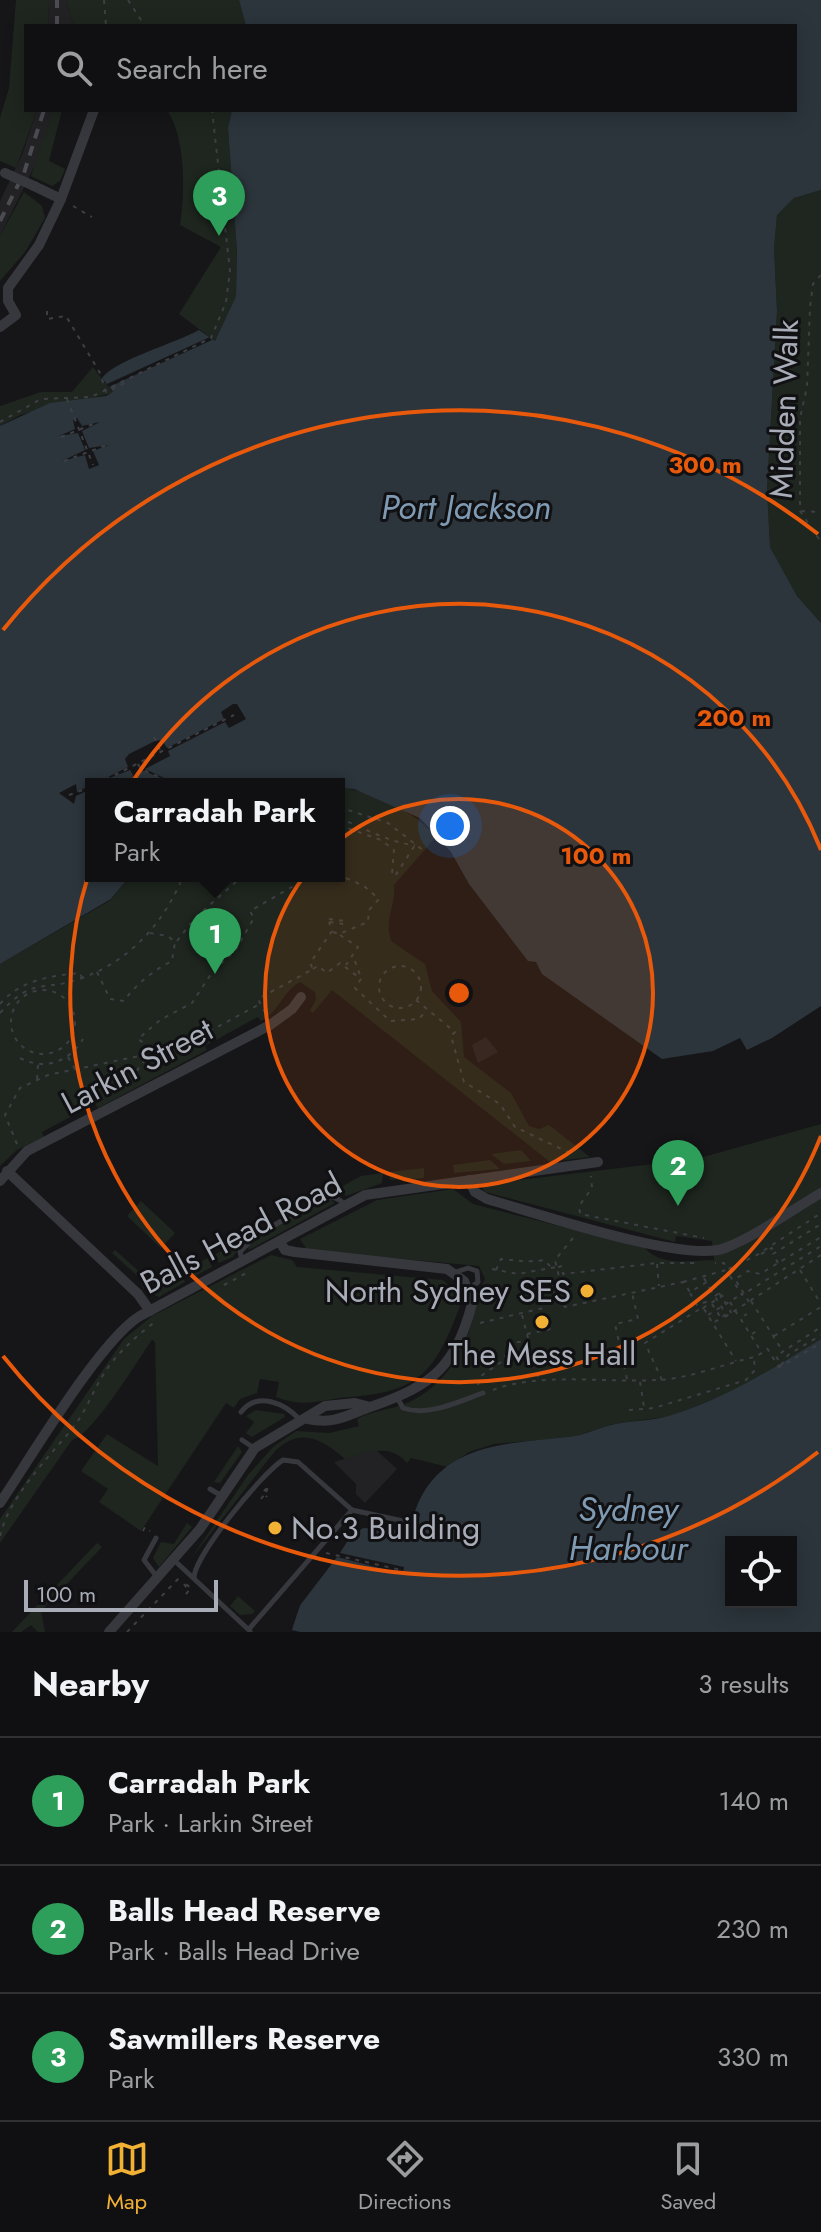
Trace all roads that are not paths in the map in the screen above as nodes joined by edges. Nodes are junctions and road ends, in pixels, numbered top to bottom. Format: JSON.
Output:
{"nodes":[{"id":1,"x":93,"y":112,"type":"edge"},
{"id":2,"x":2,"y":173,"type":"edge"},
{"id":3,"x":66,"y":202,"type":"junction"},
{"id":4,"x":0,"y":327,"type":"edge"},
{"id":5,"x":301,"y":997,"type":"dead end"},
{"id":6,"x":598,"y":1162,"type":"dead end"},
{"id":7,"x":7,"y":1171,"type":"junction"},
{"id":8,"x":469,"y":1180,"type":"junction"},
{"id":9,"x":0,"y":1181,"type":"edge"},
{"id":10,"x":821,"y":1193,"type":"edge"},
{"id":11,"x":345,"y":1206,"type":"junction"},
{"id":12,"x":300,"y":1211,"type":"dead end"},
{"id":13,"x":290,"y":1216,"type":"dead end"},
{"id":14,"x":280,"y":1242,"type":"junction"},
{"id":15,"x":243,"y":1261,"type":"junction"},
{"id":16,"x":150,"y":1311,"type":"junction"},
{"id":17,"x":483,"y":1393,"type":"road end"},
{"id":18,"x":398,"y":1399,"type":"junction"},
{"id":19,"x":370,"y":1407,"type":"junction"},
{"id":20,"x":241,"y":1412,"type":"dead end"},
{"id":21,"x":304,"y":1420,"type":"junction"},
{"id":22,"x":242,"y":1440,"type":"dead end"},
{"id":23,"x":255,"y":1448,"type":"junction"},
{"id":24,"x":210,"y":1489,"type":"dead end"},
{"id":25,"x":222,"y":1496,"type":"junction"},
{"id":26,"x":0,"y":1503,"type":"edge"},
{"id":27,"x":352,"y":1510,"type":"junction"},
{"id":28,"x":417,"y":1524,"type":"dead end"},
{"id":29,"x":156,"y":1538,"type":"dead end"},
{"id":30,"x":175,"y":1561,"type":"junction"},
{"id":31,"x":157,"y":1578,"type":"junction"},
{"id":32,"x":194,"y":1578,"type":"junction"},
{"id":33,"x":250,"y":1630,"type":"edge"},
{"id":34,"x":109,"y":1632,"type":"edge"}],
"edges":[{"from":1,"to":3,"type":"street"},
{"from":2,"to":3,"type":"street","bridge":true},
{"from":3,"to":4,"type":"street"},
{"from":5,"to":7,"type":"street","name":"Larkin Street"},
{"from":6,"to":8,"type":"street","name":"Balls Head Road"},
{"from":7,"to":9,"type":"street","name":"Larkin Street"},
{"from":7,"to":16,"type":"street"},
{"from":8,"to":10,"type":"street"},
{"from":8,"to":11,"type":"street","name":"Balls Head Road"},
{"from":11,"to":12,"type":"lane"},
{"from":11,"to":14,"type":"street","name":"Balls Head Road"},
{"from":13,"to":15,"type":"lane"},
{"from":14,"to":15,"type":"street","name":"Balls Head Road"},
{"from":14,"to":18,"type":"street"},
{"from":15,"to":16,"type":"street","name":"Balls Head Road"},
{"from":16,"to":26,"type":"street","name":"Balls Head Road"},
{"from":17,"to":18,"type":"lane"},
{"from":18,"to":19,"type":"street"},
{"from":19,"to":21,"type":"street"},
{"from":19,"to":21,"type":"street"},
{"from":20,"to":21,"type":"lane"},
{"from":21,"to":23,"type":"street"},
{"from":22,"to":23,"type":"lane"},
{"from":23,"to":25,"type":"street"},
{"from":24,"to":25,"type":"lane"},
{"from":25,"to":30,"type":"street"},
{"from":27,"to":28,"type":"lane"},
{"from":27,"to":32,"type":"lane"},
{"from":27,"to":33,"type":"lane"},
{"from":29,"to":31,"type":"lane"},
{"from":30,"to":31,"type":"street"},
{"from":30,"to":32,"type":"lane"},
{"from":31,"to":34,"type":"street"},
{"from":32,"to":33,"type":"lane"}]}
